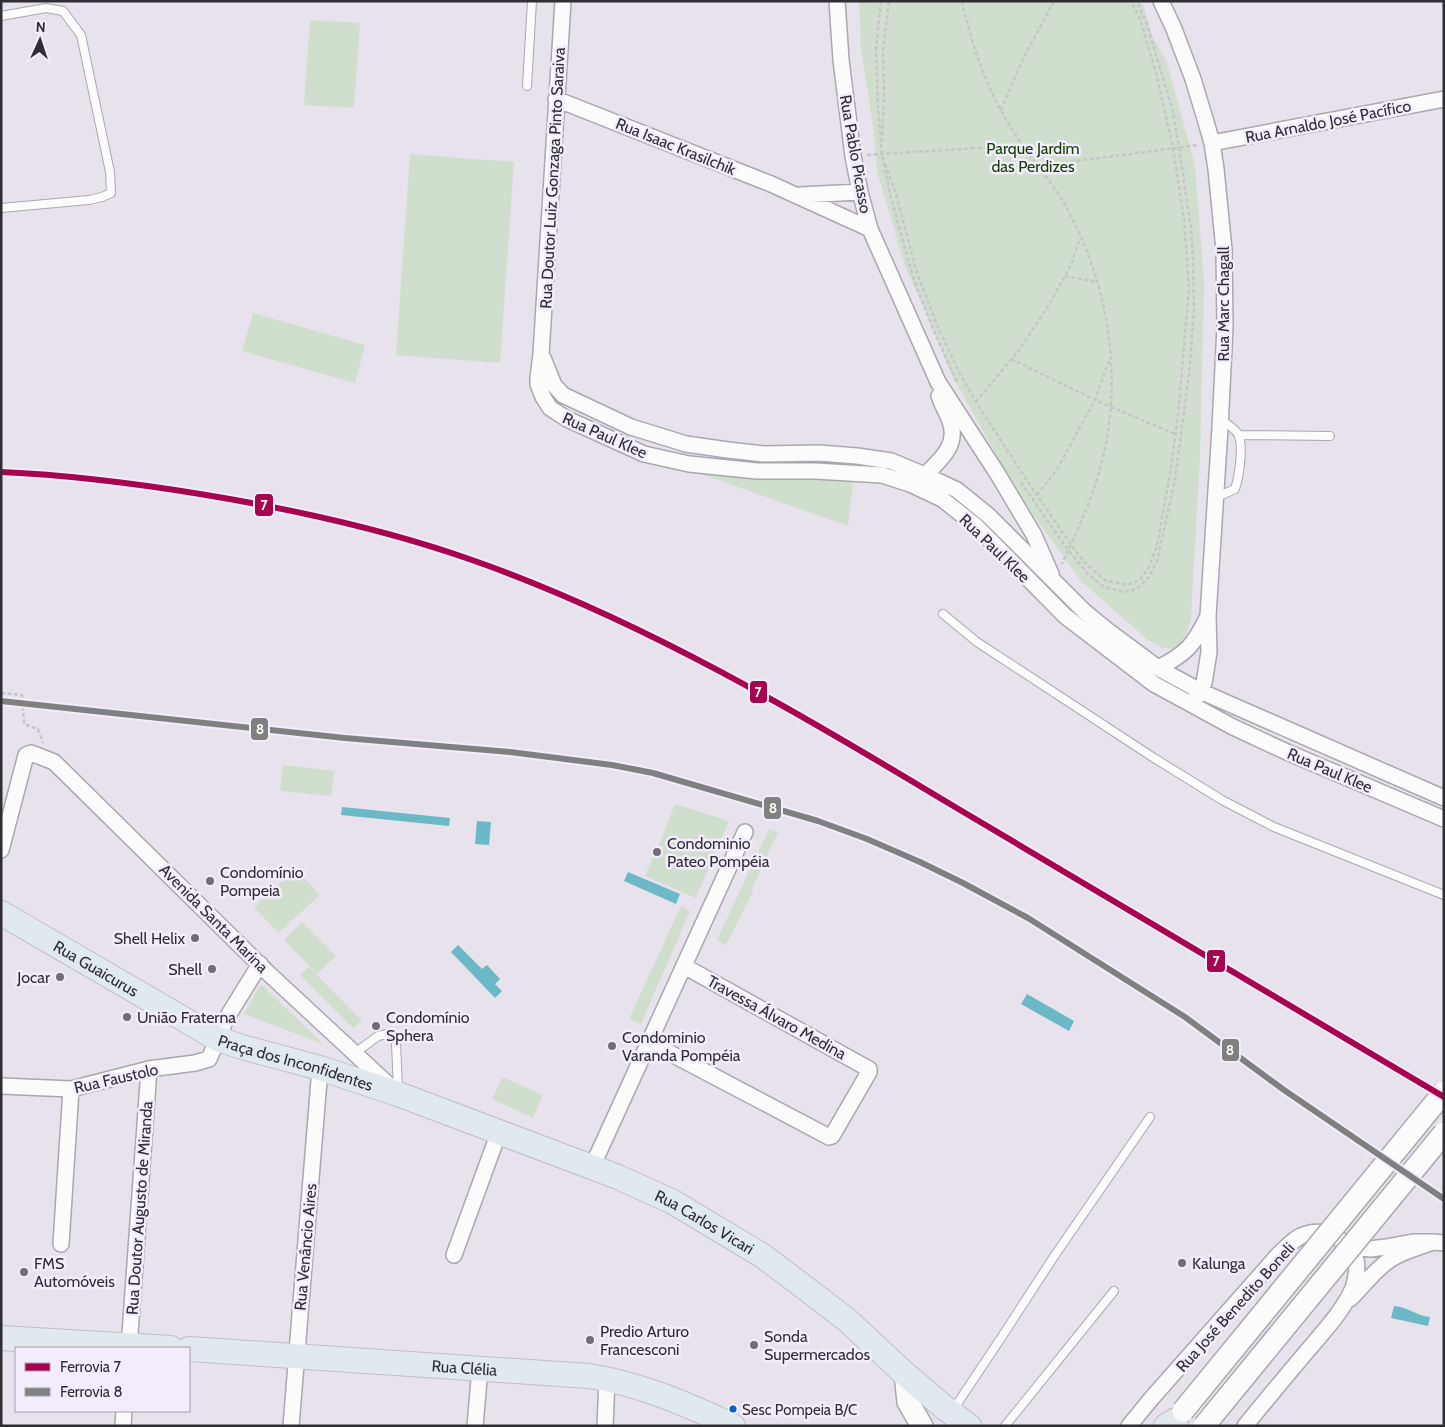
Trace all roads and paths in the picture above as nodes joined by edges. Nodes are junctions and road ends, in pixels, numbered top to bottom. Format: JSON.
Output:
{"nodes":[{"id":1,"x":532,"y":1,"type":"edge"},
{"id":2,"x":562,"y":1,"type":"edge"},
{"id":3,"x":837,"y":1,"type":"edge"},
{"id":4,"x":881,"y":1,"type":"edge"},
{"id":5,"x":889,"y":1,"type":"edge"},
{"id":6,"x":962,"y":1,"type":"edge"},
{"id":7,"x":1054,"y":1,"type":"edge"},
{"id":8,"x":1131,"y":1,"type":"edge"},
{"id":9,"x":1137,"y":1,"type":"edge"},
{"id":10,"x":1161,"y":1,"type":"edge"},
{"id":11,"x":1,"y":16,"type":"edge"},
{"id":12,"x":527,"y":86,"type":"dead end"},
{"id":13,"x":556,"y":99,"type":"junction"},
{"id":14,"x":1444,"y":99,"type":"edge"},
{"id":15,"x":1001,"y":111,"type":"junction"},
{"id":16,"x":1212,"y":143,"type":"junction"},
{"id":17,"x":1023,"y":145,"type":"junction"},
{"id":18,"x":1173,"y":148,"type":"junction"},
{"id":19,"x":1179,"y":148,"type":"junction"},
{"id":20,"x":882,"y":154,"type":"junction"},
{"id":21,"x":853,"y":156,"type":"junction"},
{"id":22,"x":1038,"y":166,"type":"junction"},
{"id":23,"x":860,"y":192,"type":"junction"},
{"id":24,"x":796,"y":195,"type":"junction"},
{"id":25,"x":1,"y":208,"type":"edge"},
{"id":26,"x":870,"y":229,"type":"junction"},
{"id":27,"x":1081,"y":236,"type":"junction"},
{"id":28,"x":1065,"y":276,"type":"junction"},
{"id":29,"x":1097,"y":282,"type":"junction"},
{"id":30,"x":541,"y":354,"type":"junction"},
{"id":31,"x":1111,"y":356,"type":"junction"},
{"id":32,"x":1011,"y":359,"type":"junction"},
{"id":33,"x":938,"y":382,"type":"junction"},
{"id":34,"x":959,"y":386,"type":"dead end"},
{"id":35,"x":1095,"y":400,"type":"junction"},
{"id":36,"x":976,"y":402,"type":"junction"},
{"id":37,"x":1111,"y":406,"type":"junction"},
{"id":38,"x":1220,"y":419,"type":"junction"},
{"id":39,"x":1175,"y":434,"type":"junction"},
{"id":40,"x":1239,"y":435,"type":"junction"},
{"id":41,"x":1330,"y":436,"type":"dead end"},
{"id":42,"x":925,"y":475,"type":"junction"},
{"id":43,"x":1020,"y":480,"type":"dead end"},
{"id":44,"x":1037,"y":495,"type":"junction"},
{"id":45,"x":1215,"y":498,"type":"junction"},
{"id":46,"x":1070,"y":545,"type":"junction"},
{"id":47,"x":1068,"y":550,"type":"junction"},
{"id":48,"x":1054,"y":581,"type":"junction"},
{"id":49,"x":943,"y":614,"type":"dead end"},
{"id":50,"x":1208,"y":616,"type":"junction"},
{"id":51,"x":1158,"y":668,"type":"junction"},
{"id":52,"x":1200,"y":691,"type":"junction"},
{"id":53,"x":1,"y":693,"type":"edge"},
{"id":54,"x":1192,"y":705,"type":"junction"},
{"id":55,"x":24,"y":724,"type":"dead end"},
{"id":56,"x":1444,"y":798,"type":"edge"},
{"id":57,"x":1444,"y":819,"type":"edge"},
{"id":58,"x":745,"y":832,"type":"dead end"},
{"id":59,"x":1,"y":850,"type":"edge"},
{"id":60,"x":1444,"y":895,"type":"edge"},
{"id":61,"x":1,"y":913,"type":"edge"},
{"id":62,"x":260,"y":964,"type":"junction"},
{"id":63,"x":684,"y":966,"type":"junction"},
{"id":64,"x":218,"y":1039,"type":"junction"},
{"id":65,"x":649,"y":1042,"type":"junction"},
{"id":66,"x":355,"y":1053,"type":"junction"},
{"id":67,"x":320,"y":1068,"type":"junction"},
{"id":68,"x":149,"y":1069,"type":"junction"},
{"id":69,"x":1,"y":1086,"type":"edge"},
{"id":70,"x":71,"y":1089,"type":"junction"},
{"id":71,"x":1444,"y":1092,"type":"edge"},
{"id":72,"x":398,"y":1094,"type":"junction"},
{"id":73,"x":1150,"y":1117,"type":"dead end"},
{"id":74,"x":499,"y":1132,"type":"junction"},
{"id":75,"x":1444,"y":1134,"type":"edge"},
{"id":76,"x":592,"y":1167,"type":"junction"},
{"id":77,"x":1438,"y":1242,"type":"edge"},
{"id":78,"x":62,"y":1244,"type":"dead end"},
{"id":79,"x":1348,"y":1246,"type":"junction"},
{"id":80,"x":454,"y":1255,"type":"dead end"},
{"id":81,"x":1114,"y":1291,"type":"dead end"},
{"id":82,"x":1343,"y":1305,"type":"junction"},
{"id":83,"x":1,"y":1338,"type":"edge"},
{"id":84,"x":129,"y":1347,"type":"edge"},
{"id":85,"x":190,"y":1349,"type":"edge"},
{"id":86,"x":296,"y":1356,"type":"junction"},
{"id":87,"x":480,"y":1368,"type":"junction"},
{"id":88,"x":905,"y":1374,"type":"junction"},
{"id":89,"x":607,"y":1379,"type":"junction"},
{"id":90,"x":124,"y":1412,"type":"edge"},
{"id":91,"x":960,"y":1419,"type":"edge"},
{"id":92,"x":1174,"y":1421,"type":"edge"},
{"id":93,"x":123,"y":1426,"type":"edge"},
{"id":94,"x":291,"y":1426,"type":"edge"},
{"id":95,"x":475,"y":1426,"type":"edge"},
{"id":96,"x":605,"y":1426,"type":"edge"},
{"id":97,"x":733,"y":1426,"type":"edge"},
{"id":98,"x":922,"y":1426,"type":"edge"},
{"id":99,"x":1005,"y":1426,"type":"edge"},
{"id":100,"x":1130,"y":1426,"type":"edge"},
{"id":101,"x":1204,"y":1426,"type":"edge"},
{"id":102,"x":1245,"y":1426,"type":"edge"}],
"edges":[{"from":1,"to":12,"type":"lane"},
{"from":2,"to":13,"type":"street","name":"Rua Doutor Luiz Gonzaga Pinto Saraiva"},
{"from":3,"to":21,"type":"street","name":"Rua Pablo Picasso"},
{"from":4,"to":20,"type":"path"},
{"from":5,"to":20,"type":"path"},
{"from":6,"to":15,"type":"path"},
{"from":7,"to":15,"type":"path"},
{"from":8,"to":18,"type":"path"},
{"from":9,"to":19,"type":"path"},
{"from":10,"to":16,"type":"street","name":"Rua Marc Chagall"},
{"from":11,"to":25,"type":"lane"},
{"from":13,"to":24,"type":"street","name":"Rua Isaac Krasilchik"},
{"from":13,"to":30,"type":"street","name":"Rua Doutor Luiz Gonzaga Pinto Saraiva"},
{"from":14,"to":16,"type":"street","name":"Rua Arnaldo José Pacífico"},
{"from":15,"to":17,"type":"path"},
{"from":16,"to":19,"type":"path"},
{"from":16,"to":38,"type":"street","name":"Rua Marc Chagall"},
{"from":17,"to":20,"type":"path"},
{"from":17,"to":22,"type":"path"},
{"from":18,"to":19,"type":"path"},
{"from":18,"to":22,"type":"path"},
{"from":18,"to":39,"type":"path"},
{"from":19,"to":47,"type":"path"},
{"from":20,"to":21,"type":"path"},
{"from":20,"to":34,"type":"path"},
{"from":20,"to":36,"type":"path"},
{"from":21,"to":23,"type":"street","name":"Rua Pablo Picasso"},
{"from":22,"to":27,"type":"path"},
{"from":23,"to":24,"type":"street","name":"Rua Isaac Krasilchik"},
{"from":23,"to":26,"type":"street","name":"Rua Pablo Picasso"},
{"from":24,"to":26,"type":"street","name":"Rua Isaac Krasilchik"},
{"from":26,"to":33,"type":"street","name":"Rua Pablo Picasso"},
{"from":27,"to":28,"type":"path"},
{"from":27,"to":29,"type":"path"},
{"from":28,"to":29,"type":"path"},
{"from":28,"to":32,"type":"path"},
{"from":29,"to":31,"type":"path"},
{"from":30,"to":42,"type":"street","name":"Rua Paul Klee"},
{"from":30,"to":54,"type":"street","name":"Rua Paul Klee"},
{"from":31,"to":35,"type":"path"},
{"from":31,"to":37,"type":"path"},
{"from":32,"to":35,"type":"path"},
{"from":32,"to":36,"type":"path"},
{"from":33,"to":42,"type":"street","name":"Rua Pablo Picasso"},
{"from":33,"to":48,"type":"street","name":"Rua Pablo Picasso"},
{"from":35,"to":37,"type":"path"},
{"from":35,"to":44,"type":"path"},
{"from":36,"to":44,"type":"path"},
{"from":37,"to":39,"type":"path"},
{"from":37,"to":46,"type":"path"},
{"from":38,"to":40,"type":"lane"},
{"from":38,"to":45,"type":"street","name":"Rua Marc Chagall"},
{"from":39,"to":46,"type":"path"},
{"from":40,"to":41,"type":"lane"},
{"from":40,"to":45,"type":"lane"},
{"from":42,"to":48,"type":"street","name":"Rua Paul Klee"},
{"from":43,"to":47,"type":"path"},
{"from":44,"to":46,"type":"path"},
{"from":45,"to":50,"type":"street","name":"Rua Marc Chagall"},
{"from":46,"to":47,"type":"path"},
{"from":47,"to":48,"type":"path"},
{"from":48,"to":51,"type":"street","name":"Rua Paul Klee"},
{"from":49,"to":60,"type":"lane"},
{"from":50,"to":51,"type":"street","name":"Rua Marc Chagall"},
{"from":50,"to":52,"type":"street","name":"Rua Marc Chagall"},
{"from":51,"to":52,"type":"street","name":"Rua Paul Klee"},
{"from":52,"to":54,"type":"street","name":"Rua Marc Chagall"},
{"from":52,"to":56,"type":"street","name":"Rua Paul Klee"},
{"from":53,"to":55,"type":"path"},
{"from":54,"to":57,"type":"street","name":"Rua Paul Klee"},
{"from":58,"to":63,"type":"street"},
{"from":59,"to":62,"type":"street","name":"Avenida Santa Marina"},
{"from":61,"to":64,"type":"main road","name":"Rua Guaicurus"},
{"from":62,"to":64,"type":"street","name":"Praça dos Inconfidentes"},
{"from":62,"to":66,"type":"street","name":"Avenida Santa Marina"},
{"from":63,"to":65,"type":"street"},
{"from":63,"to":65,"type":"street","name":"Travessa Álvaro Medina"},
{"from":64,"to":67,"type":"main road","name":"Praça dos Inconfidentes"},
{"from":64,"to":68,"type":"street","name":"Rua Faustolo"},
{"from":65,"to":76,"type":"street"},
{"from":66,"to":72,"type":"street","name":"Avenida Santa Marina"},
{"from":66,"to":72,"type":"lane"},
{"from":67,"to":72,"type":"main road","name":"Praça dos Inconfidentes"},
{"from":67,"to":86,"type":"street","name":"Rua Venâncio Aires"},
{"from":68,"to":70,"type":"street","name":"Rua Faustolo"},
{"from":68,"to":84,"type":"street","name":"Rua Doutor Augusto de Miranda"},
{"from":69,"to":70,"type":"street","name":"Rua Faustolo"},
{"from":70,"to":78,"type":"street"},
{"from":71,"to":92,"type":"main road","bridge":true},
{"from":72,"to":74,"type":"main road","name":"Rua Carlos Vicari"},
{"from":73,"to":91,"type":"lane"},
{"from":74,"to":76,"type":"main road","name":"Rua Carlos Vicari"},
{"from":74,"to":80,"type":"street"},
{"from":75,"to":101,"type":"main road","bridge":true},
{"from":76,"to":88,"type":"main road","name":"Rua Carlos Vicari"},
{"from":77,"to":79,"type":"street"},
{"from":77,"to":82,"type":"street"},
{"from":79,"to":82,"type":"street"},
{"from":79,"to":100,"type":"street","name":"Rua José Benedito Boneli"},
{"from":81,"to":99,"type":"lane"},
{"from":82,"to":102,"type":"street"},
{"from":83,"to":84,"type":"main road"},
{"from":85,"to":86,"type":"main road","name":"Rua Clélia"},
{"from":86,"to":87,"type":"main road","name":"Rua Clélia"},
{"from":86,"to":94,"type":"street","name":"Rua Venâncio Aires"},
{"from":87,"to":89,"type":"main road","name":"Rua Clélia"},
{"from":87,"to":95,"type":"street"},
{"from":88,"to":91,"type":"main road","name":"Rua Carlos Vicari"},
{"from":88,"to":98,"type":"main road"},
{"from":89,"to":96,"type":"street"},
{"from":89,"to":97,"type":"main road","name":"Rua Clélia"},
{"from":90,"to":93,"type":"street"}]}
